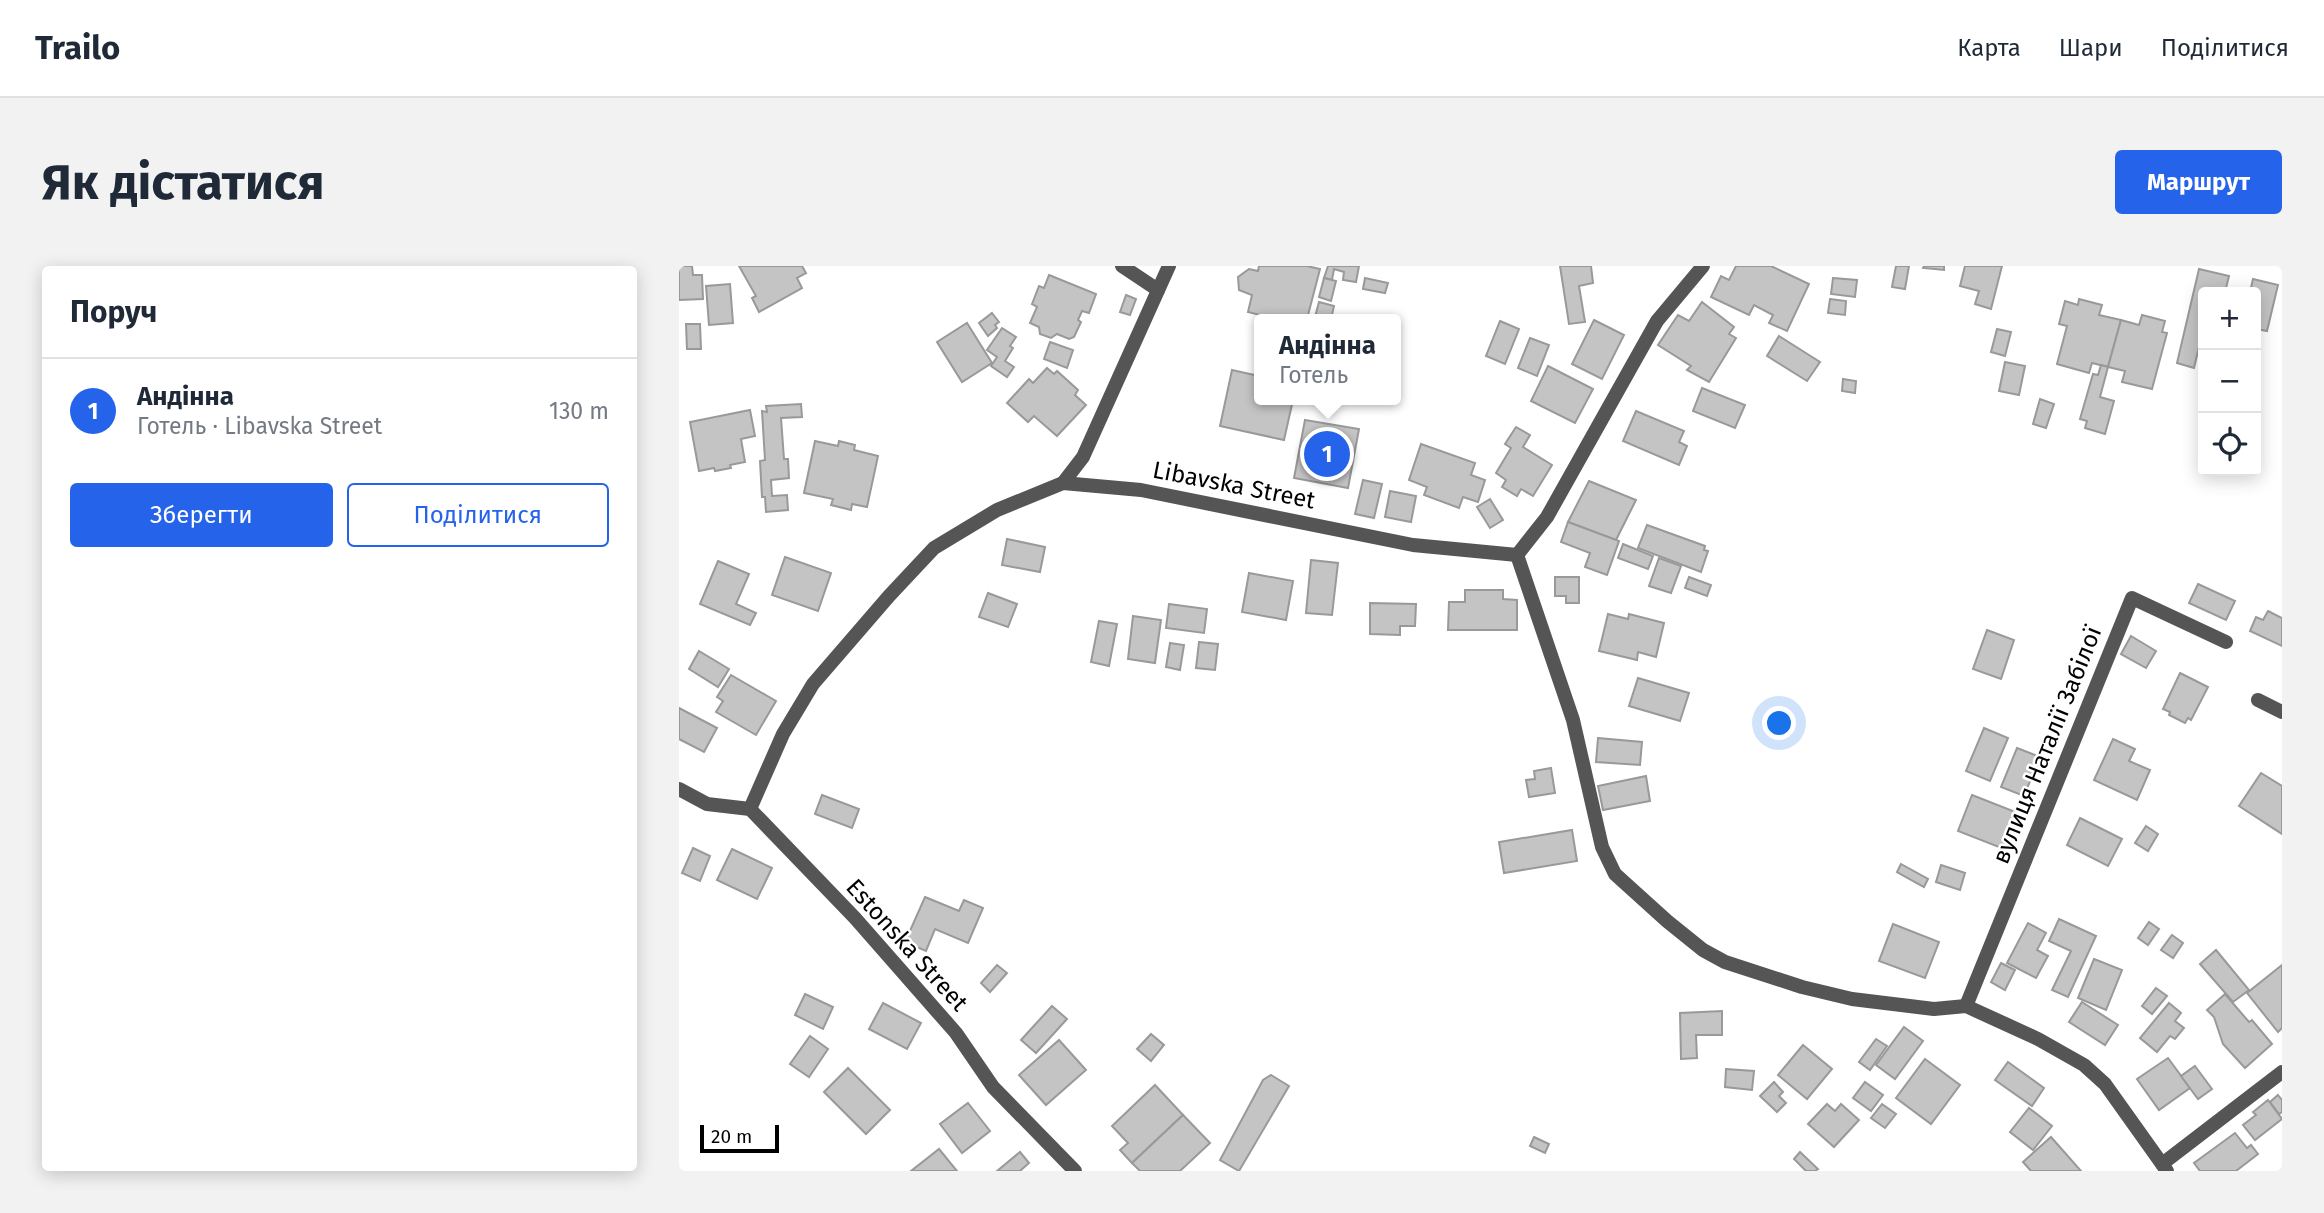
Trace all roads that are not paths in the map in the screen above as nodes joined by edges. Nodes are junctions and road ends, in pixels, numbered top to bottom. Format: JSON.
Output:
{"nodes":[{"id":1,"x":1122,"y":266,"type":"edge"},
{"id":2,"x":1169,"y":266,"type":"edge"},
{"id":3,"x":1703,"y":266,"type":"edge"},
{"id":4,"x":1158,"y":290,"type":"junction"},
{"id":5,"x":1063,"y":483,"type":"junction"},
{"id":6,"x":1517,"y":555,"type":"junction"},
{"id":7,"x":2226,"y":642,"type":"dead end"},
{"id":8,"x":2258,"y":700,"type":"dead end"},
{"id":9,"x":2282,"y":712,"type":"edge"},
{"id":10,"x":679,"y":789,"type":"edge"},
{"id":11,"x":750,"y":809,"type":"junction"},
{"id":12,"x":1966,"y":1006,"type":"junction"},
{"id":13,"x":2282,"y":1072,"type":"edge"},
{"id":14,"x":2165,"y":1168,"type":"edge"},
{"id":15,"x":1075,"y":1171,"type":"edge"}],
"edges":[{"from":1,"to":4,"type":"street"},
{"from":2,"to":4,"type":"street"},
{"from":3,"to":6,"type":"street"},
{"from":4,"to":5,"type":"street"},
{"from":5,"to":6,"type":"street","name":"Libavska Street"},
{"from":5,"to":11,"type":"street","name":"Libavska Street"},
{"from":6,"to":12,"type":"street"},
{"from":7,"to":12,"type":"street","name":"вулиця Наталії Забілої"},
{"from":8,"to":9,"type":"street"},
{"from":10,"to":11,"type":"street"},
{"from":11,"to":15,"type":"street","name":"Estonska Street"},
{"from":12,"to":14,"type":"street"},
{"from":13,"to":14,"type":"street"}]}
